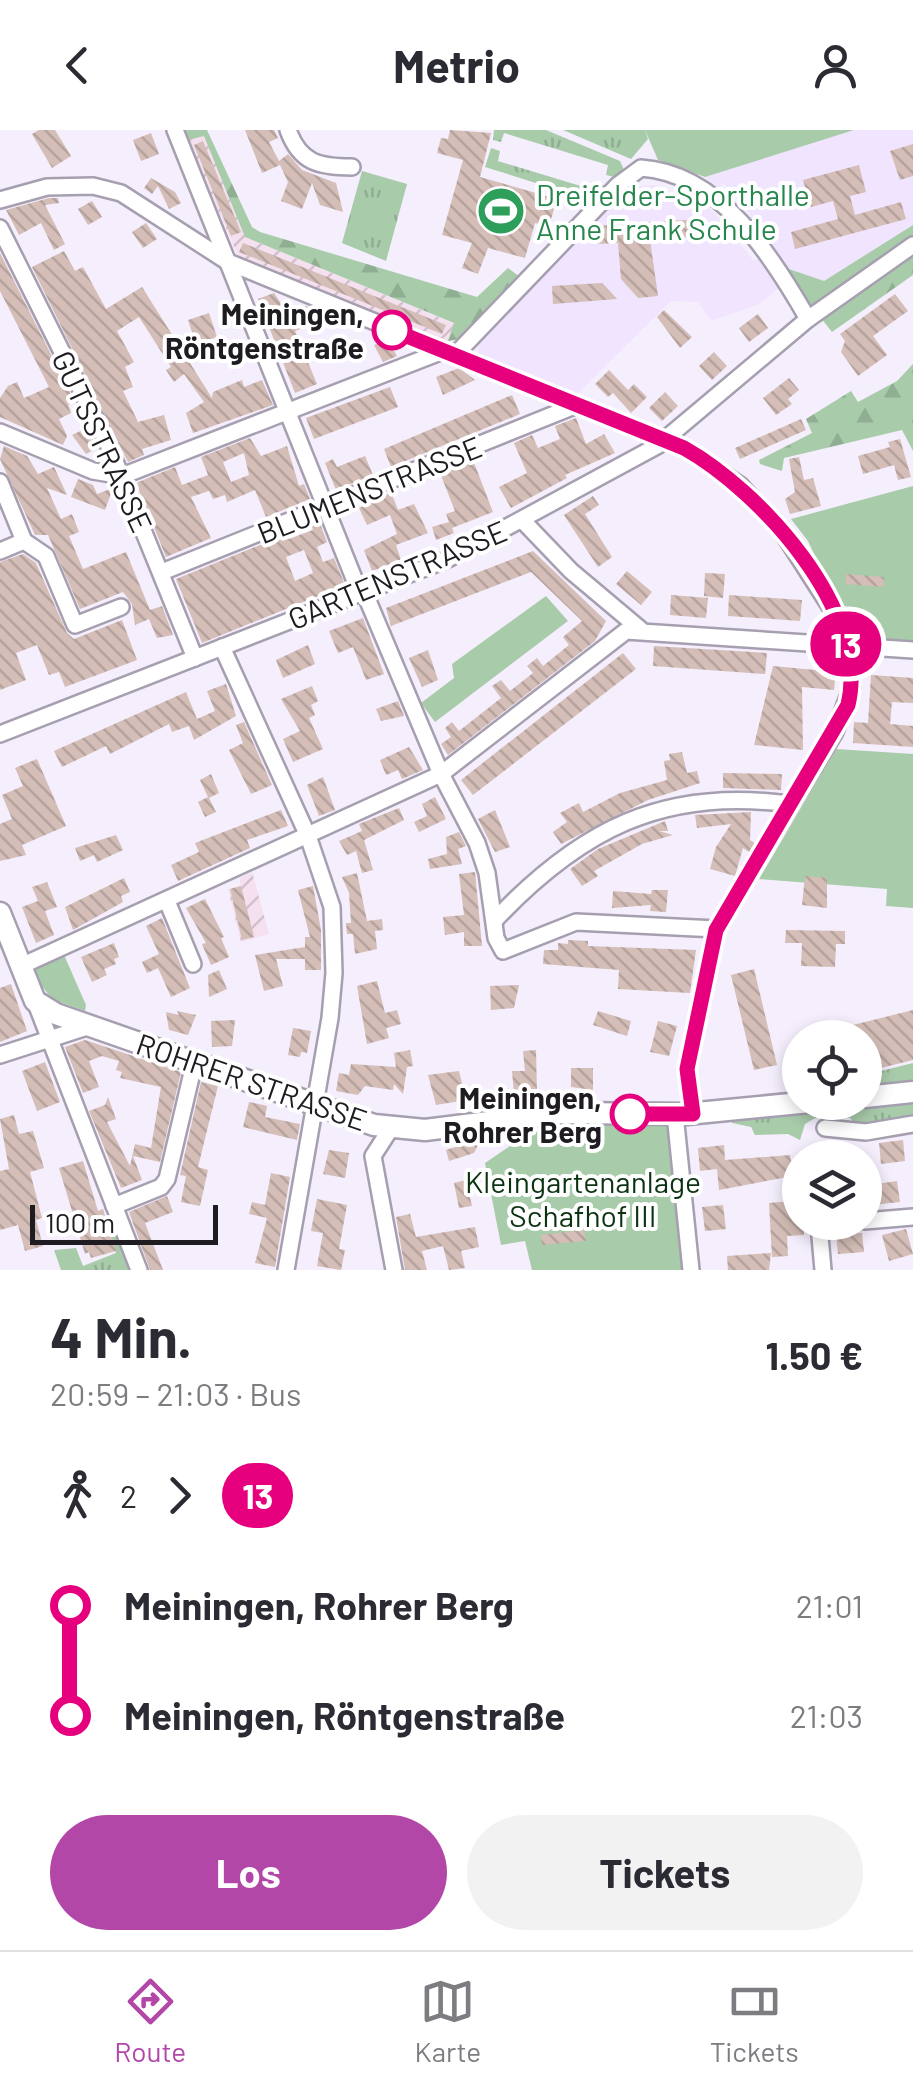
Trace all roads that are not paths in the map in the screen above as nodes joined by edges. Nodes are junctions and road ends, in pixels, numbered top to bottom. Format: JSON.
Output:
{"nodes":[{"id":1,"x":175,"y":130,"type":"edge"},
{"id":2,"x":288,"y":130,"type":"edge"},
{"id":3,"x":352,"y":167,"type":"dead end"},
{"id":4,"x":0,"y":200,"type":"edge"},
{"id":5,"x":0,"y":228,"type":"edge"},
{"id":6,"x":913,"y":245,"type":"edge"},
{"id":7,"x":228,"y":262,"type":"junction"},
{"id":8,"x":808,"y":318,"type":"junction"},
{"id":9,"x":449,"y":353,"type":"junction"},
{"id":10,"x":577,"y":405,"type":"junction"},
{"id":11,"x":286,"y":412,"type":"junction"},
{"id":12,"x":0,"y":432,"type":"edge"},
{"id":13,"x":663,"y":442,"type":"junction"},
{"id":14,"x":122,"y":476,"type":"junction"},
{"id":15,"x":0,"y":482,"type":"edge"},
{"id":16,"x":326,"y":508,"type":"junction"},
{"id":17,"x":522,"y":521,"type":"junction"},
{"id":18,"x":24,"y":541,"type":"junction"},
{"id":19,"x":0,"y":550,"type":"edge"},
{"id":20,"x":162,"y":572,"type":"junction"},
{"id":21,"x":361,"y":590,"type":"junction"},
{"id":22,"x":120,"y":608,"type":"dead end"},
{"id":23,"x":640,"y":629,"type":"junction"},
{"id":24,"x":847,"y":646,"type":"junction"},
{"id":25,"x":222,"y":647,"type":"junction"},
{"id":26,"x":913,"y":650,"type":"edge"},
{"id":27,"x":195,"y":658,"type":"junction"},
{"id":28,"x":0,"y":734,"type":"edge"},
{"id":29,"x":441,"y":774,"type":"junction"},
{"id":30,"x":789,"y":804,"type":"junction"},
{"id":31,"x":308,"y":836,"type":"junction"},
{"id":32,"x":167,"y":900,"type":"junction"},
{"id":33,"x":0,"y":913,"type":"edge"},
{"id":34,"x":494,"y":920,"type":"junction"},
{"id":35,"x":716,"y":930,"type":"junction"},
{"id":36,"x":193,"y":964,"type":"dead end"},
{"id":37,"x":21,"y":966,"type":"junction"},
{"id":38,"x":35,"y":1001,"type":"junction"},
{"id":39,"x":90,"y":1026,"type":"junction"},
{"id":40,"x":49,"y":1040,"type":"junction"},
{"id":41,"x":0,"y":1055,"type":"edge"},
{"id":42,"x":195,"y":1060,"type":"junction"},
{"id":43,"x":913,"y":1092,"type":"edge"},
{"id":44,"x":882,"y":1095,"type":"edge"},
{"id":45,"x":782,"y":1105,"type":"edge"},
{"id":46,"x":317,"y":1108,"type":"junction"},
{"id":47,"x":684,"y":1114,"type":"junction"},
{"id":48,"x":913,"y":1124,"type":"edge"},
{"id":49,"x":391,"y":1128,"type":"junction"},
{"id":50,"x":825,"y":1128,"type":"dead end"},
{"id":51,"x":114,"y":1206,"type":"junction"},
{"id":52,"x":913,"y":1217,"type":"edge"},
{"id":53,"x":882,"y":1220,"type":"edge"},
{"id":54,"x":820,"y":1240,"type":"edge"},
{"id":55,"x":139,"y":1270,"type":"edge"},
{"id":56,"x":286,"y":1270,"type":"edge"},
{"id":57,"x":394,"y":1270,"type":"edge"},
{"id":58,"x":690,"y":1270,"type":"edge"},
{"id":59,"x":822,"y":1270,"type":"edge"}],
"edges":[{"from":1,"to":7,"type":"street"},
{"from":2,"to":3,"type":"street"},
{"from":4,"to":7,"type":"street"},
{"from":5,"to":14,"type":"street","name":"GUTSSTRASSE"},
{"from":6,"to":8,"type":"street","name":"GARTENSTRASSE"},
{"from":7,"to":9,"type":"street"},
{"from":7,"to":11,"type":"street"},
{"from":8,"to":9,"type":"street"},
{"from":8,"to":13,"type":"street","name":"GARTENSTRASSE"},
{"from":9,"to":10,"type":"street"},
{"from":9,"to":11,"type":"street"},
{"from":10,"to":13,"type":"street"},
{"from":10,"to":16,"type":"street","name":"BLUMENSTRASSE"},
{"from":11,"to":14,"type":"street"},
{"from":11,"to":16,"type":"street"},
{"from":12,"to":14,"type":"street"},
{"from":13,"to":17,"type":"street","name":"GARTENSTRASSE"},
{"from":13,"to":24,"type":"street"},
{"from":14,"to":20,"type":"street","name":"GUTSSTRASSE"},
{"from":15,"to":18,"type":"street"},
{"from":16,"to":20,"type":"street","name":"BLUMENSTRASSE"},
{"from":16,"to":21,"type":"street"},
{"from":17,"to":21,"type":"street","name":"GARTENSTRASSE"},
{"from":17,"to":23,"type":"street"},
{"from":18,"to":19,"type":"street"},
{"from":18,"to":22,"type":"street"},
{"from":20,"to":27,"type":"street","name":"GUTSSTRASSE"},
{"from":21,"to":25,"type":"street","name":"GARTENSTRASSE"},
{"from":21,"to":29,"type":"street"},
{"from":23,"to":24,"type":"street"},
{"from":23,"to":29,"type":"street"},
{"from":24,"to":26,"type":"street"},
{"from":24,"to":30,"type":"street"},
{"from":25,"to":27,"type":"street","name":"GARTENSTRASSE"},
{"from":25,"to":31,"type":"street"},
{"from":27,"to":28,"type":"street","name":"GARTENSTRASSE"},
{"from":29,"to":31,"type":"street"},
{"from":29,"to":34,"type":"street"},
{"from":30,"to":34,"type":"street"},
{"from":30,"to":35,"type":"street"},
{"from":31,"to":32,"type":"street"},
{"from":31,"to":46,"type":"street"},
{"from":32,"to":36,"type":"street"},
{"from":32,"to":37,"type":"street"},
{"from":33,"to":37,"type":"main road"},
{"from":34,"to":35,"type":"street"},
{"from":35,"to":47,"type":"street"},
{"from":37,"to":38,"type":"main road"},
{"from":38,"to":39,"type":"main road","name":"ROHRER STRASSE"},
{"from":38,"to":40,"type":"street"},
{"from":39,"to":40,"type":"street"},
{"from":39,"to":42,"type":"main road","name":"ROHRER STRASSE"},
{"from":40,"to":41,"type":"street"},
{"from":40,"to":51,"type":"street"},
{"from":42,"to":46,"type":"main road","name":"ROHRER STRASSE"},
{"from":42,"to":51,"type":"street"},
{"from":43,"to":44,"type":"main road"},
{"from":45,"to":47,"type":"main road","name":"ROHRER STRASSE"},
{"from":46,"to":49,"type":"main road","name":"ROHRER STRASSE"},
{"from":46,"to":56,"type":"street"},
{"from":47,"to":49,"type":"main road","name":"ROHRER STRASSE"},
{"from":47,"to":58,"type":"street"},
{"from":48,"to":50,"type":"street"},
{"from":49,"to":57,"type":"street"},
{"from":51,"to":55,"type":"street"},
{"from":52,"to":53,"type":"street"},
{"from":54,"to":59,"type":"street"}]}
